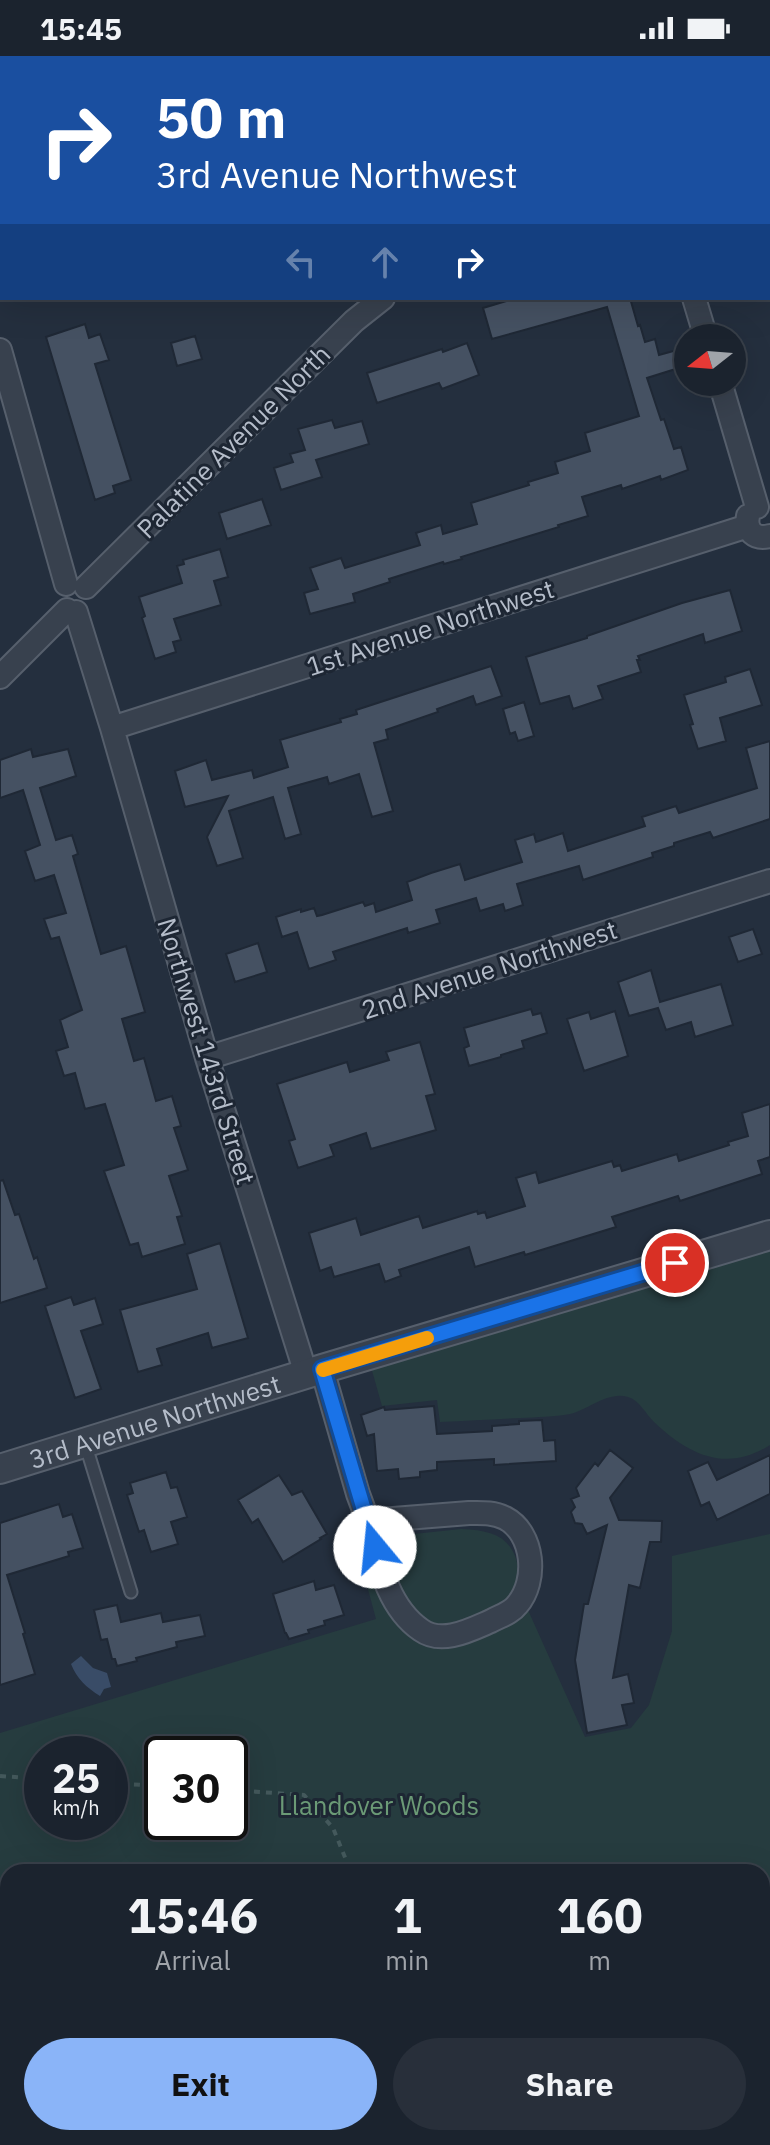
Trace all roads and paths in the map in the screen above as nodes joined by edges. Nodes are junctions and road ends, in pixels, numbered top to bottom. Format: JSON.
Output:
{"nodes":[{"id":1,"x":380,"y":300,"type":"edge"},
{"id":2,"x":695,"y":300,"type":"edge"},
{"id":3,"x":702,"y":324,"type":"edge"},
{"id":4,"x":0,"y":350,"type":"edge"},
{"id":5,"x":724,"y":396,"type":"edge"},
{"id":6,"x":758,"y":514,"type":"edge"},
{"id":7,"x":769,"y":539,"type":"edge"},
{"id":8,"x":76,"y":586,"type":"junction"},
{"id":9,"x":71,"y":611,"type":"junction"},
{"id":10,"x":0,"y":677,"type":"edge"},
{"id":11,"x":112,"y":728,"type":"junction"},
{"id":12,"x":770,"y":881,"type":"edge"},
{"id":13,"x":207,"y":1058,"type":"junction"},
{"id":14,"x":770,"y":1235,"type":"edge"},
{"id":15,"x":314,"y":1372,"type":"junction"},
{"id":16,"x":85,"y":1443,"type":"junction"},
{"id":17,"x":0,"y":1469,"type":"edge"},
{"id":18,"x":368,"y":1521,"type":"junction"},
{"id":19,"x":131,"y":1592,"type":"dead end"},
{"id":20,"x":0,"y":1776,"type":"edge"},
{"id":21,"x":24,"y":1778,"type":"edge"},
{"id":22,"x":248,"y":1791,"type":"edge"},
{"id":23,"x":348,"y":1864,"type":"edge"}],
"edges":[{"from":1,"to":8,"type":"street","name":"Palatine Avenue North"},
{"from":2,"to":3,"type":"street"},
{"from":4,"to":8,"type":"street"},
{"from":5,"to":6,"type":"street"},
{"from":6,"to":7,"type":"street"},
{"from":6,"to":11,"type":"street","name":"1st Avenue Northwest"},
{"from":8,"to":9,"type":"street"},
{"from":9,"to":10,"type":"street"},
{"from":9,"to":11,"type":"street","name":"Northwest 143rd Street"},
{"from":11,"to":13,"type":"street","name":"Northwest 143rd Street"},
{"from":12,"to":13,"type":"street","name":"2nd Avenue Northwest"},
{"from":13,"to":15,"type":"street","name":"Northwest 143rd Street"},
{"from":14,"to":15,"type":"street","name":"3rd Avenue Northwest"},
{"from":15,"to":16,"type":"street","name":"3rd Avenue Northwest"},
{"from":15,"to":18,"type":"street","name":"Northwest 143rd Street"},
{"from":16,"to":17,"type":"street","name":"3rd Avenue Northwest"},
{"from":16,"to":19,"type":"lane"},
{"from":18,"to":18,"type":"street"},
{"from":20,"to":21,"type":"path"},
{"from":22,"to":23,"type":"path"}]}
